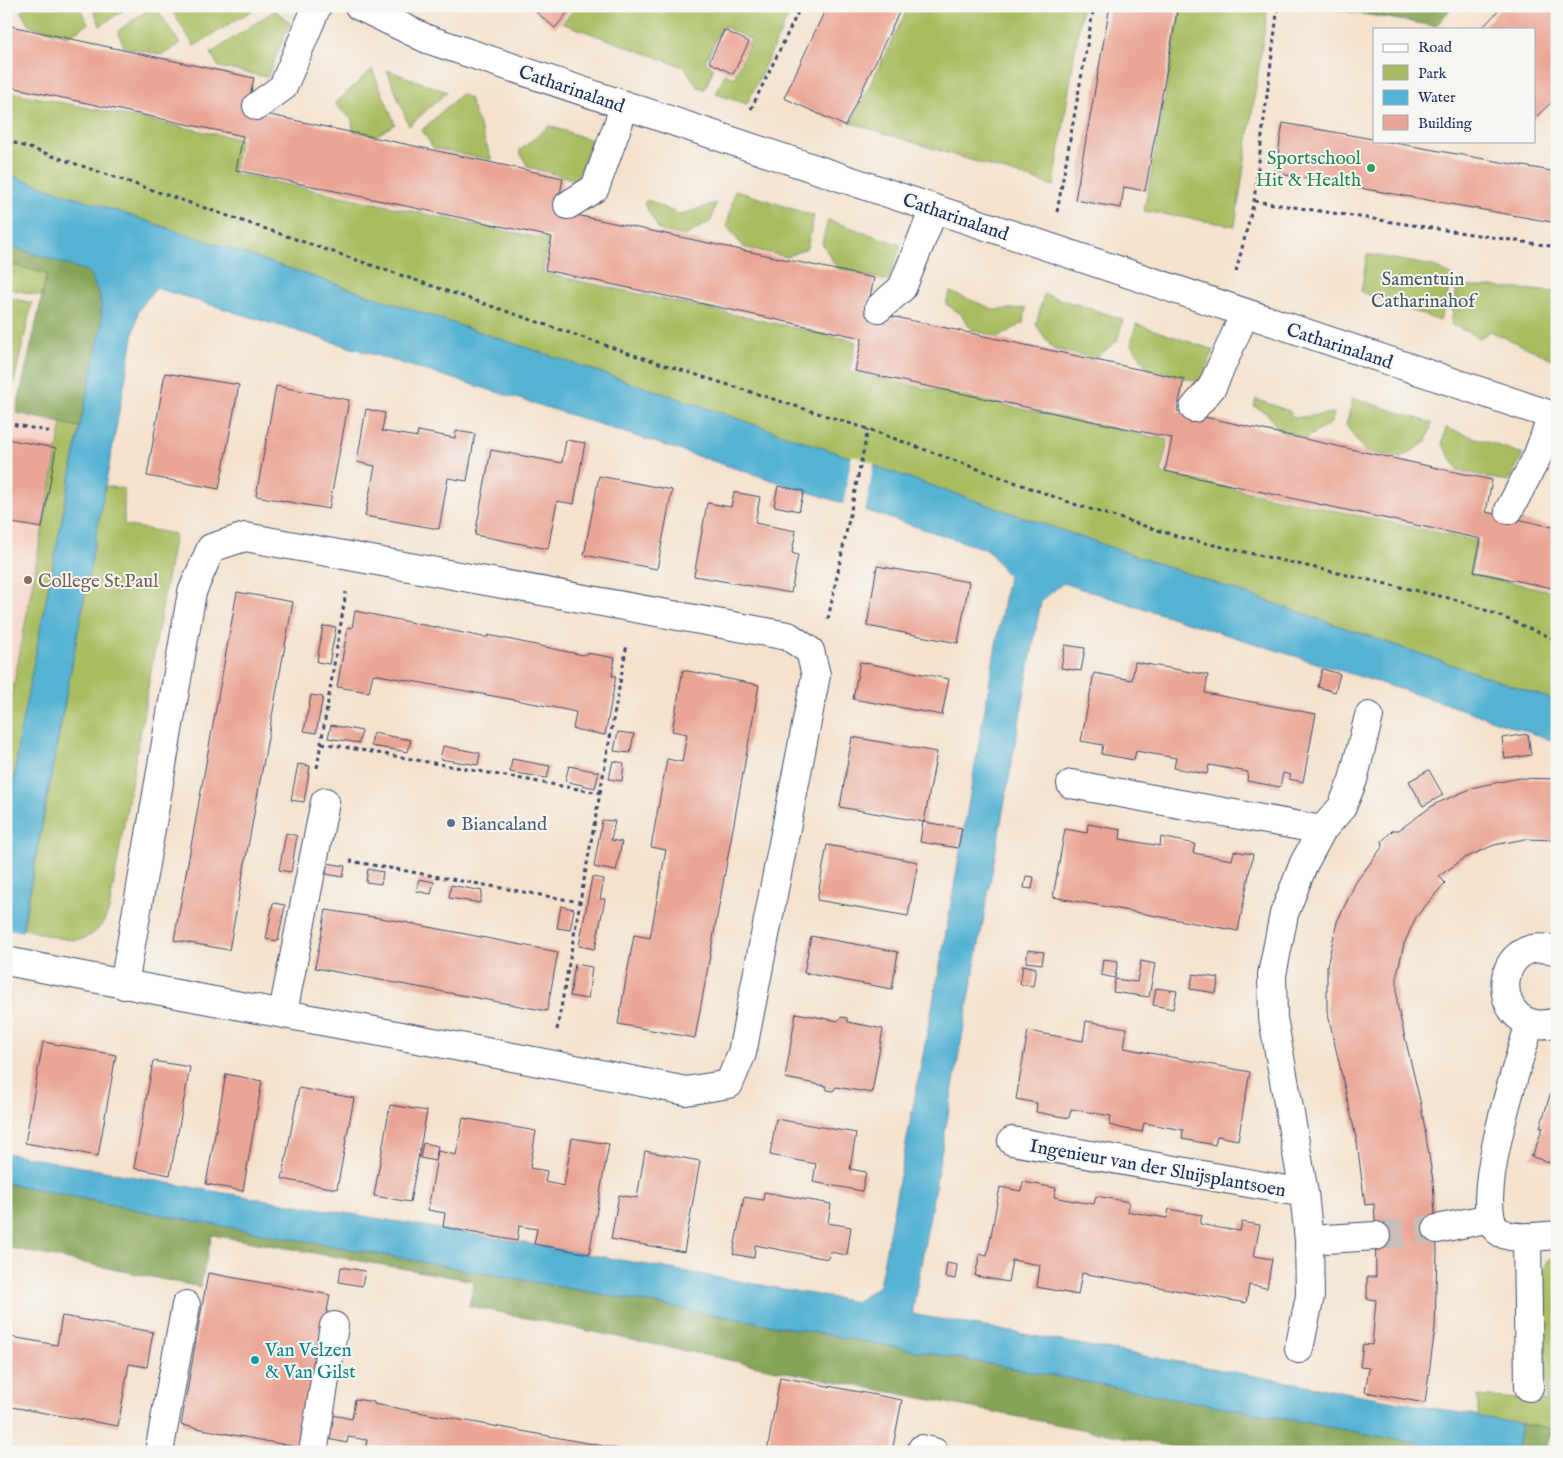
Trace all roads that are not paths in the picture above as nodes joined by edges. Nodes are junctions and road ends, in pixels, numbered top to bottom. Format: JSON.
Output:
{"nodes":[{"id":1,"x":317,"y":6,"type":"edge"},
{"id":2,"x":359,"y":6,"type":"edge"},
{"id":3,"x":625,"y":105,"type":"junction"},
{"id":4,"x":257,"y":106,"type":"dead end"},
{"id":5,"x":568,"y":205,"type":"dead end"},
{"id":6,"x":934,"y":209,"type":"junction"},
{"id":7,"x":879,"y":308,"type":"dead end"},
{"id":8,"x":1236,"y":310,"type":"junction"},
{"id":9,"x":1194,"y":408,"type":"dead end"},
{"id":10,"x":1554,"y":416,"type":"edge"},
{"id":11,"x":1509,"y":510,"type":"dead end"},
{"id":12,"x":1368,"y":716,"type":"dead end"},
{"id":13,"x":1071,"y":784,"type":"dead end"},
{"id":14,"x":325,"y":802,"type":"dead end"},
{"id":15,"x":1322,"y":830,"type":"junction"},
{"id":16,"x":1557,"y":951,"type":"edge"},
{"id":17,"x":6,"y":961,"type":"edge"},
{"id":18,"x":124,"y":985,"type":"junction"},
{"id":19,"x":283,"y":1012,"type":"junction"},
{"id":20,"x":1557,"y":1022,"type":"edge"},
{"id":21,"x":1530,"y":1023,"type":"junction"},
{"id":22,"x":1012,"y":1141,"type":"dead end"},
{"id":23,"x":1304,"y":1193,"type":"junction"},
{"id":24,"x":1490,"y":1218,"type":"junction"},
{"id":25,"x":1437,"y":1229,"type":"tunnel mouth"},
{"id":26,"x":1557,"y":1235,"type":"edge"},
{"id":27,"x":1376,"y":1236,"type":"tunnel mouth"},
{"id":28,"x":1527,"y":1236,"type":"junction"},
{"id":29,"x":1309,"y":1240,"type":"junction"},
{"id":30,"x":186,"y":1305,"type":"dead end"},
{"id":31,"x":334,"y":1326,"type":"dead end"},
{"id":32,"x":1299,"y":1349,"type":"dead end"},
{"id":33,"x":1528,"y":1386,"type":"dead end"},
{"id":34,"x":158,"y":1452,"type":"edge"},
{"id":35,"x":313,"y":1452,"type":"edge"},
{"id":36,"x":921,"y":1452,"type":"edge"},
{"id":37,"x":934,"y":1452,"type":"edge"}],
"edges":[{"from":1,"to":4,"type":"street"},
{"from":2,"to":3,"type":"street","name":"Catharinaland"},
{"from":3,"to":5,"type":"street"},
{"from":3,"to":6,"type":"street","name":"Catharinaland"},
{"from":6,"to":7,"type":"street"},
{"from":6,"to":8,"type":"street","name":"Catharinaland"},
{"from":8,"to":9,"type":"street"},
{"from":8,"to":10,"type":"street","name":"Catharinaland"},
{"from":10,"to":11,"type":"street"},
{"from":12,"to":15,"type":"street","name":"Ingenieur van der Sluijsplantsoen"},
{"from":13,"to":15,"type":"street"},
{"from":14,"to":19,"type":"street"},
{"from":15,"to":23,"type":"street","name":"Ingenieur van der Sluijsplantsoen"},
{"from":16,"to":21,"type":"street"},
{"from":17,"to":18,"type":"street"},
{"from":18,"to":19,"type":"street"},
{"from":18,"to":19,"type":"street"},
{"from":20,"to":21,"type":"street"},
{"from":21,"to":24,"type":"street"},
{"from":22,"to":23,"type":"street","name":"Ingenieur van der Sluijsplantsoen"},
{"from":23,"to":29,"type":"street","name":"Ingenieur van der Sluijsplantsoen"},
{"from":24,"to":25,"type":"street"},
{"from":24,"to":28,"type":"street"},
{"from":26,"to":28,"type":"street"},
{"from":27,"to":29,"type":"street"},
{"from":28,"to":33,"type":"street"},
{"from":29,"to":32,"type":"street","name":"Ingenieur van der Sluijsplantsoen"},
{"from":30,"to":34,"type":"street"},
{"from":31,"to":35,"type":"street"},
{"from":36,"to":37,"type":"street"}]}
